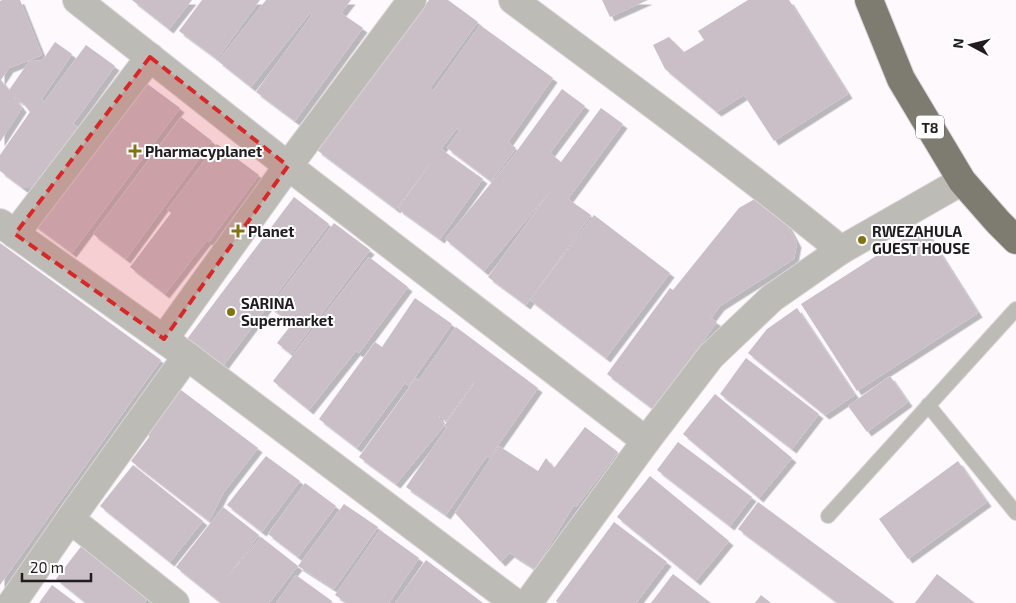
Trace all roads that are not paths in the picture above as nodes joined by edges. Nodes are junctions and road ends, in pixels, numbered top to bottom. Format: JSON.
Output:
{"nodes":[{"id":1,"x":77,"y":0,"type":"edge"},
{"id":2,"x":412,"y":0,"type":"edge"},
{"id":3,"x":513,"y":0,"type":"edge"},
{"id":4,"x":869,"y":0,"type":"edge"},
{"id":5,"x":150,"y":57,"type":"junction"},
{"id":6,"x":288,"y":166,"type":"junction"},
{"id":7,"x":962,"y":180,"type":"junction"},
{"id":8,"x":8,"y":228,"type":"edge"},
{"id":9,"x":1016,"y":240,"type":"edge"},
{"id":10,"x":841,"y":250,"type":"junction"},
{"id":11,"x":1016,"y":308,"type":"edge"},
{"id":12,"x":164,"y":340,"type":"junction"},
{"id":13,"x":187,"y":356,"type":"junction"},
{"id":14,"x":928,"y":405,"type":"junction"},
{"id":15,"x":646,"y":441,"type":"junction"},
{"id":16,"x":1016,"y":513,"type":"edge"},
{"id":17,"x":828,"y":516,"type":"dead end"},
{"id":18,"x":70,"y":519,"type":"junction"},
{"id":19,"x":12,"y":603,"type":"edge"},
{"id":20,"x":175,"y":603,"type":"edge"},
{"id":21,"x":515,"y":603,"type":"edge"},
{"id":22,"x":528,"y":603,"type":"edge"}],
"edges":[{"from":1,"to":5,"type":"street"},
{"from":2,"to":6,"type":"street"},
{"from":3,"to":10,"type":"street"},
{"from":4,"to":7,"type":"highway","number":"T8"},
{"from":5,"to":6,"type":"street"},
{"from":5,"to":8,"type":"street"},
{"from":6,"to":12,"type":"street"},
{"from":6,"to":15,"type":"street"},
{"from":7,"to":9,"type":"highway","number":"T8"},
{"from":7,"to":10,"type":"street"},
{"from":8,"to":12,"type":"street"},
{"from":10,"to":15,"type":"street"},
{"from":11,"to":14,"type":"lane"},
{"from":12,"to":13,"type":"street"},
{"from":13,"to":18,"type":"street"},
{"from":13,"to":21,"type":"street"},
{"from":14,"to":16,"type":"lane"},
{"from":14,"to":17,"type":"lane"},
{"from":15,"to":22,"type":"street"},
{"from":18,"to":19,"type":"street"},
{"from":18,"to":20,"type":"street"}]}
